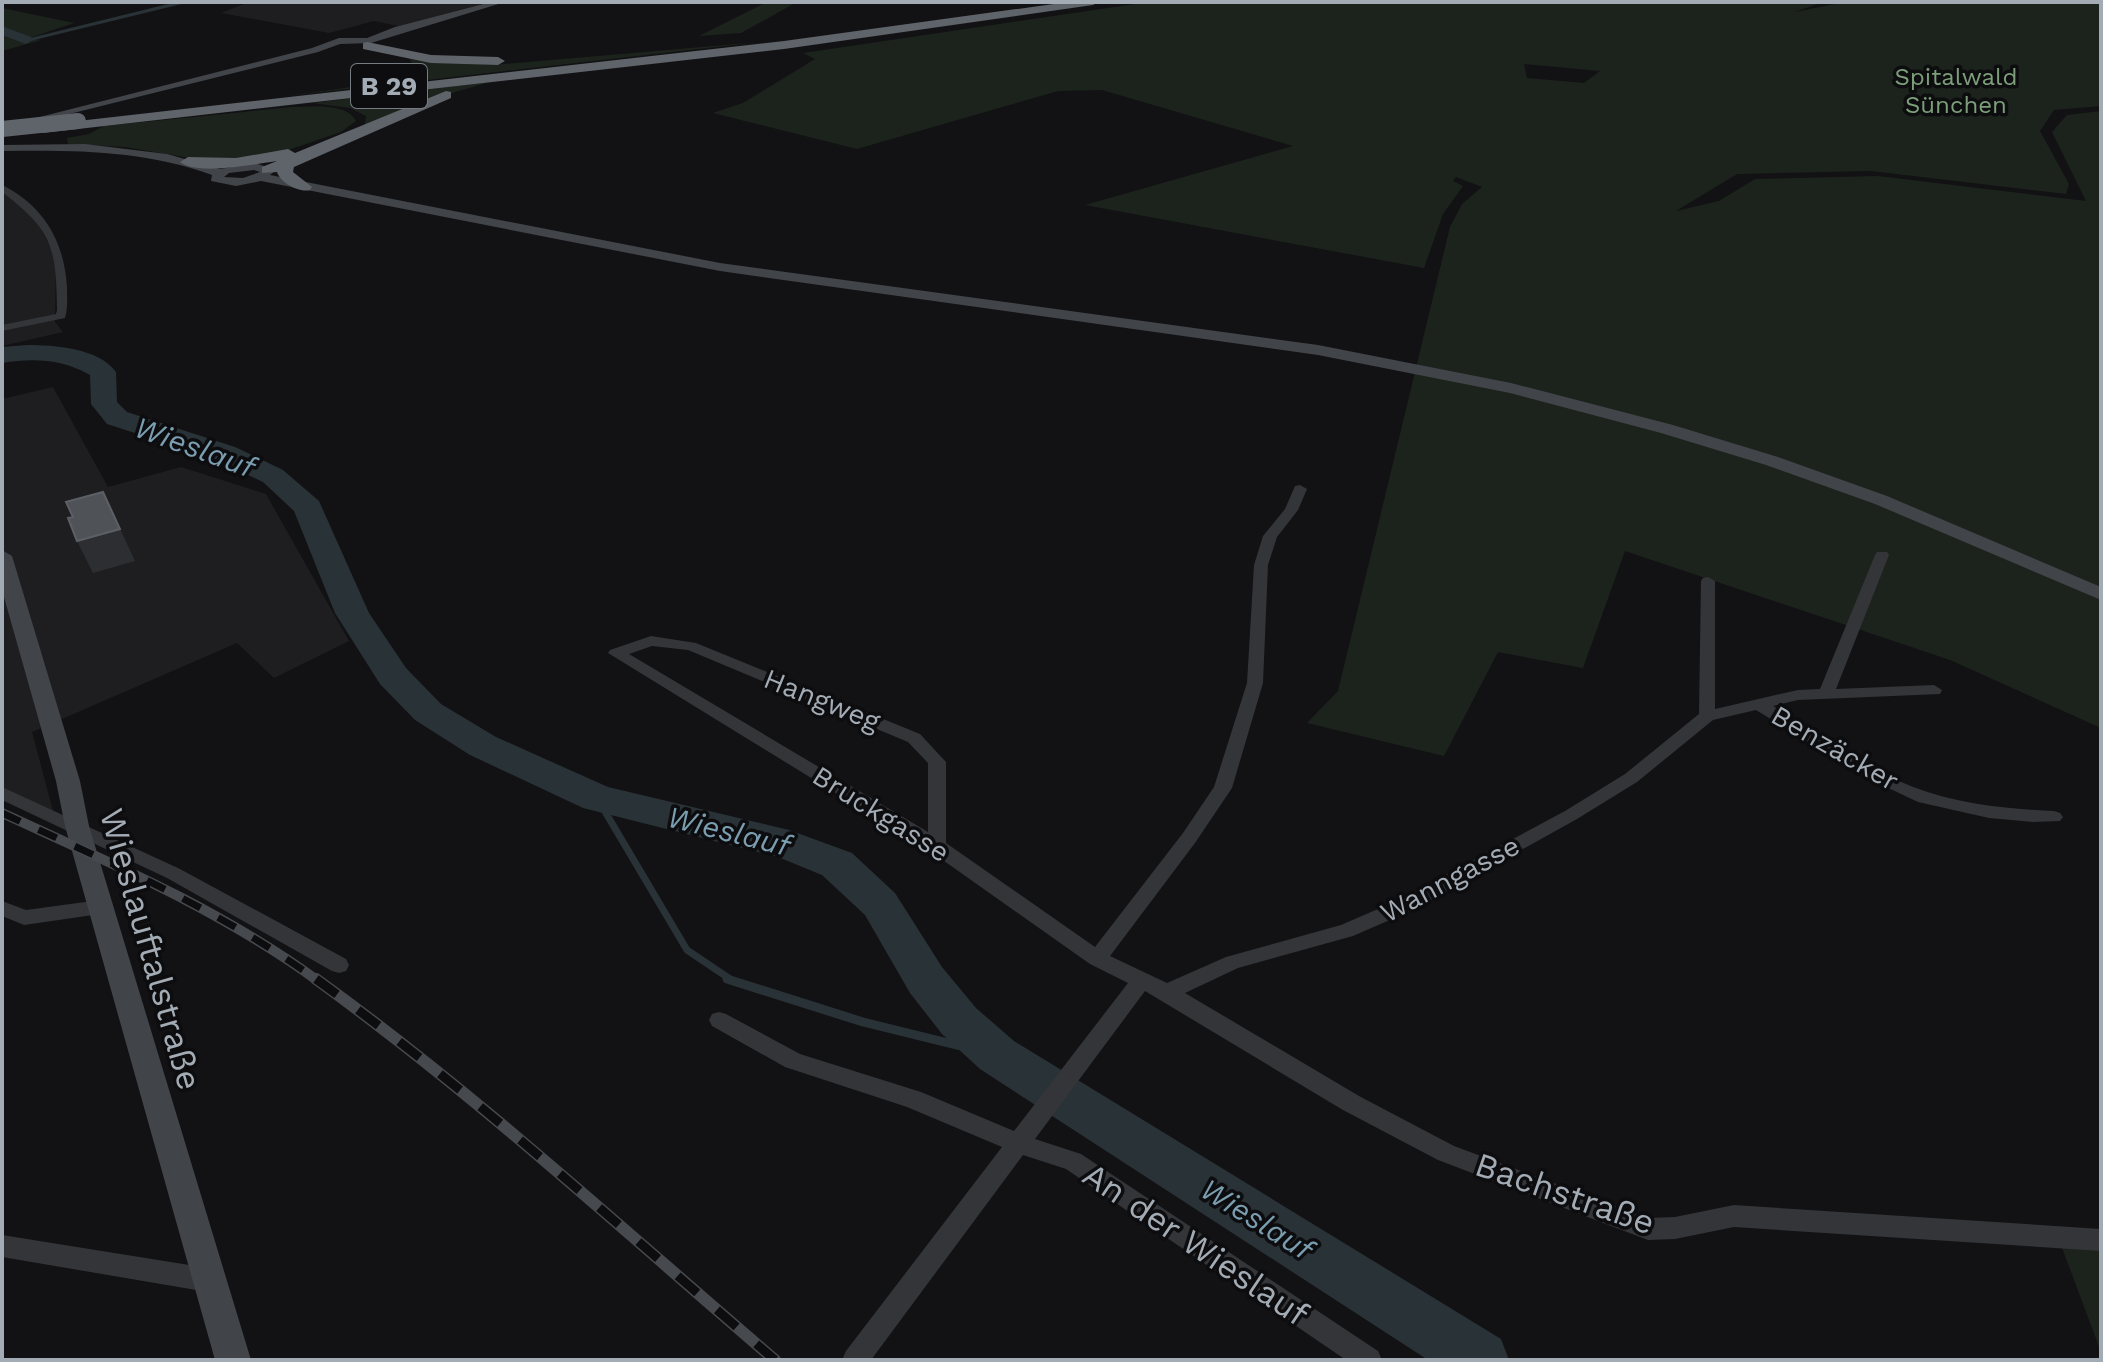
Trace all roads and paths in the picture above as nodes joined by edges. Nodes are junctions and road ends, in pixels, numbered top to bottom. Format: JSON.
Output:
{"nodes":[{"id":1,"x":501,"y":2,"type":"edge"},
{"id":2,"x":1071,"y":2,"type":"edge"},
{"id":3,"x":1093,"y":2,"type":"edge"},
{"id":4,"x":842,"y":34,"type":"junction"},
{"id":5,"x":362,"y":44,"type":"junction"},
{"id":6,"x":400,"y":65,"type":"dead end"},
{"id":7,"x":578,"y":69,"type":"junction"},
{"id":8,"x":384,"y":74,"type":"dead end"},
{"id":9,"x":246,"y":107,"type":"junction"},
{"id":10,"x":185,"y":109,"type":"junction"},
{"id":11,"x":2,"y":130,"type":"edge"},
{"id":12,"x":2,"y":150,"type":"edge"},
{"id":13,"x":306,"y":151,"type":"junction"},
{"id":14,"x":196,"y":164,"type":"junction"},
{"id":15,"x":236,"y":168,"type":"junction"},
{"id":16,"x":261,"y":171,"type":"junction"},
{"id":17,"x":219,"y":173,"type":"junction"},
{"id":18,"x":304,"y":187,"type":"junction"},
{"id":19,"x":2,"y":188,"type":"edge"},
{"id":20,"x":2,"y":328,"type":"edge"},
{"id":21,"x":1300,"y":489,"type":"dead end"},
{"id":22,"x":1882,"y":555,"type":"dead end"},
{"id":23,"x":2,"y":556,"type":"edge"},
{"id":24,"x":1708,"y":581,"type":"dead end"},
{"id":25,"x":2101,"y":594,"type":"edge"},
{"id":26,"x":616,"y":653,"type":"joint"},
{"id":27,"x":1934,"y":690,"type":"dead end"},
{"id":28,"x":1826,"y":694,"type":"junction"},
{"id":29,"x":1758,"y":704,"type":"junction"},
{"id":30,"x":1707,"y":716,"type":"junction"},
{"id":31,"x":2,"y":793,"type":"edge"},
{"id":32,"x":2054,"y":817,"type":"dead end"},
{"id":33,"x":77,"y":826,"type":"junction"},
{"id":34,"x":937,"y":846,"type":"junction"},
{"id":35,"x":100,"y":907,"type":"junction"},
{"id":36,"x":2,"y":908,"type":"edge"},
{"id":37,"x":1097,"y":959,"type":"junction"},
{"id":38,"x":339,"y":965,"type":"dead end"},
{"id":39,"x":1142,"y":980,"type":"junction"},
{"id":40,"x":1167,"y":992,"type":"junction"},
{"id":41,"x":719,"y":1020,"type":"dead end"},
{"id":42,"x":1023,"y":1135,"type":"junction"},
{"id":43,"x":2101,"y":1240,"type":"edge"},
{"id":44,"x":2,"y":1246,"type":"edge"},
{"id":45,"x":208,"y":1280,"type":"junction"},
{"id":46,"x":233,"y":1360,"type":"edge"},
{"id":47,"x":855,"y":1360,"type":"edge"},
{"id":48,"x":1369,"y":1360,"type":"edge"}],
"edges":[{"from":1,"to":5,"type":"main road"},
{"from":2,"to":4,"type":"highway","number":"B 29"},
{"from":3,"to":7,"type":"highway","number":"B 29"},
{"from":4,"to":5,"type":"highway"},
{"from":4,"to":10,"type":"highway","number":"B 29"},
{"from":5,"to":6,"type":"highway"},
{"from":5,"to":11,"type":"main road"},
{"from":7,"to":9,"type":"highway","number":"B 29"},
{"from":7,"to":13,"type":"highway"},
{"from":8,"to":10,"type":"highway"},
{"from":9,"to":10,"type":"highway","number":"B 29"},
{"from":9,"to":13,"type":"highway"},
{"from":10,"to":11,"type":"highway","number":"B 29","bridge":true},
{"from":10,"to":11,"type":"highway","number":"B 29","bridge":true},
{"from":12,"to":14,"type":"main road"},
{"from":13,"to":14,"type":"highway"},
{"from":13,"to":16,"type":"highway"},
{"from":13,"to":18,"type":"highway"},
{"from":14,"to":15,"type":"main road"},
{"from":14,"to":17,"type":"main road"},
{"from":15,"to":16,"type":"main road"},
{"from":15,"to":17,"type":"main road"},
{"from":16,"to":17,"type":"main road"},
{"from":16,"to":18,"type":"main road"},
{"from":18,"to":25,"type":"main road"},
{"from":19,"to":20,"type":"street"},
{"from":21,"to":37,"type":"street"},
{"from":22,"to":28,"type":"street"},
{"from":23,"to":33,"type":"main road","name":"Wieslauftalstraße"},
{"from":24,"to":30,"type":"street"},
{"from":26,"to":34,"type":"street","name":"Bruckgasse"},
{"from":26,"to":34,"type":"street","name":"Hangweg"},
{"from":27,"to":28,"type":"street","name":"Wanngasse"},
{"from":28,"to":29,"type":"street","name":"Wanngasse"},
{"from":29,"to":30,"type":"street","name":"Wanngasse"},
{"from":29,"to":32,"type":"street","name":"Benzäcker"},
{"from":30,"to":40,"type":"street","name":"Wanngasse"},
{"from":31,"to":33,"type":"street"},
{"from":33,"to":35,"type":"main road","name":"Wieslauftalstraße"},
{"from":33,"to":38,"type":"street"},
{"from":34,"to":37,"type":"street","name":"Bruckgasse"},
{"from":35,"to":36,"type":"street"},
{"from":35,"to":45,"type":"main road","name":"Wieslauftalstraße"},
{"from":37,"to":39,"type":"street","name":"Bruckgasse"},
{"from":39,"to":40,"type":"street","name":"Bruckgasse"},
{"from":39,"to":42,"type":"street"},
{"from":40,"to":43,"type":"street","name":"Bachstraße"},
{"from":41,"to":42,"type":"street"},
{"from":42,"to":47,"type":"street"},
{"from":42,"to":48,"type":"street","name":"An der Wieslauf"},
{"from":44,"to":45,"type":"street"},
{"from":45,"to":46,"type":"main road","name":"Wieslauftalstraße"}]}
